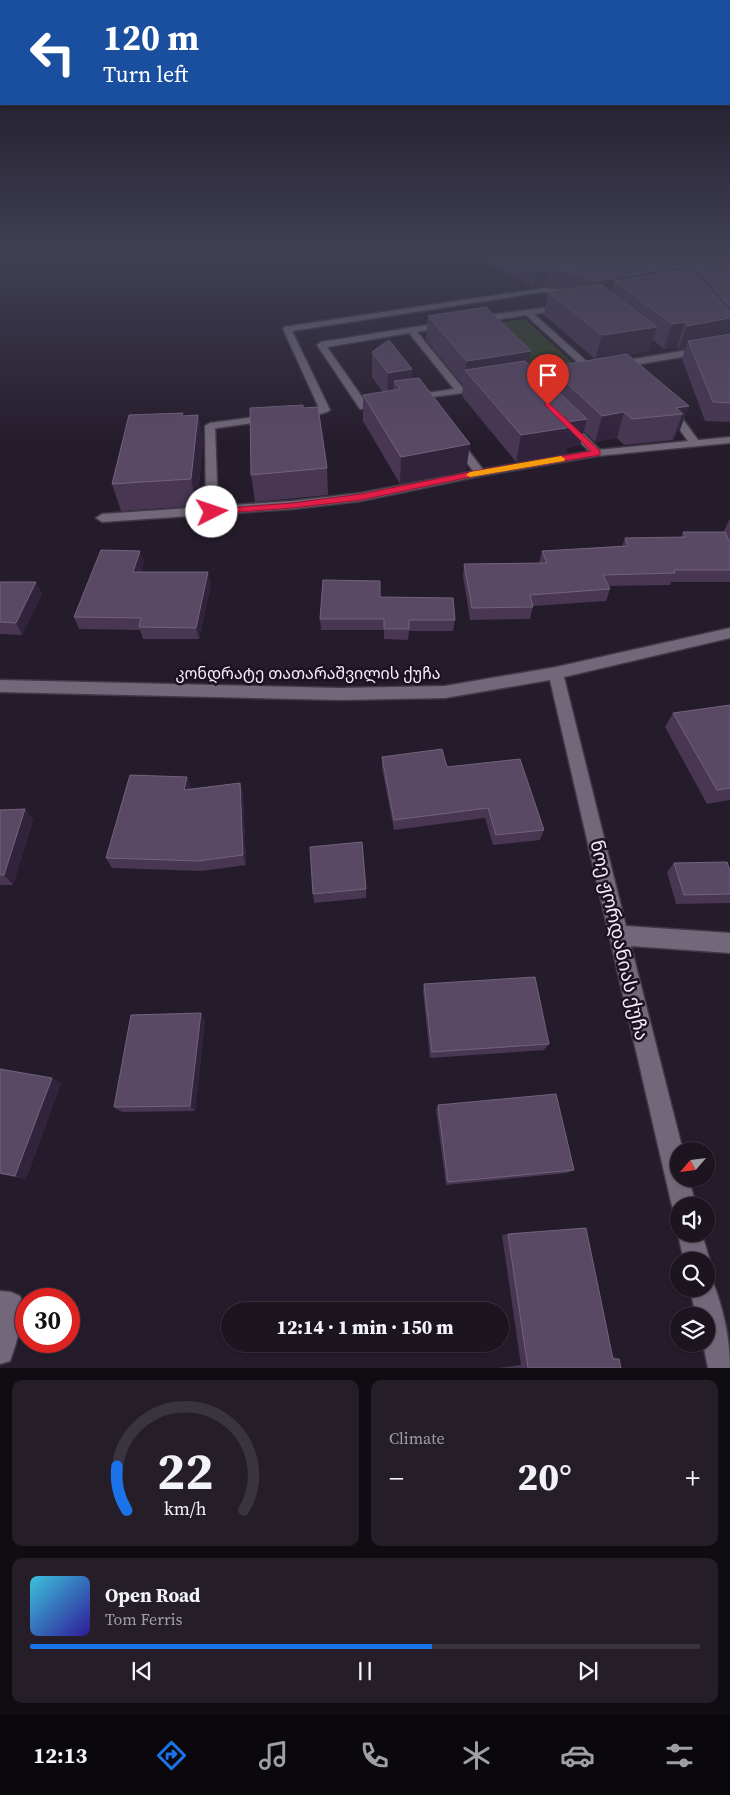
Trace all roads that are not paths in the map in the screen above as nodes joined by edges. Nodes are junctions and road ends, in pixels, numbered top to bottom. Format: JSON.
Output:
{"nodes":[{"id":1,"x":367,"y":317,"type":"edge"},
{"id":2,"x":503,"y":317,"type":"edge"},
{"id":3,"x":533,"y":317,"type":"edge"},
{"id":4,"x":411,"y":330,"type":"junction"},
{"id":5,"x":730,"y":346,"type":"edge"},
{"id":6,"x":488,"y":387,"type":"edge"},
{"id":7,"x":461,"y":391,"type":"junction"},
{"id":8,"x":665,"y":402,"type":"edge"},
{"id":9,"x":557,"y":413,"type":"edge"},
{"id":10,"x":446,"y":427,"type":"edge"},
{"id":11,"x":730,"y":440,"type":"edge"},
{"id":12,"x":694,"y":442,"type":"junction"},
{"id":13,"x":597,"y":453,"type":"junction"},
{"id":14,"x":480,"y":473,"type":"junction"},
{"id":15,"x":212,"y":512,"type":"junction"},
{"id":16,"x":102,"y":518,"type":"dead end"},
{"id":17,"x":730,"y":633,"type":"edge"},
{"id":18,"x":556,"y":673,"type":"junction"},
{"id":19,"x":0,"y":686,"type":"edge"},
{"id":20,"x":619,"y":935,"type":"junction"},
{"id":21,"x":730,"y":943,"type":"edge"},
{"id":22,"x":682,"y":1197,"type":"edge"},
{"id":23,"x":705,"y":1297,"type":"edge"},
{"id":24,"x":6,"y":1304,"type":"edge"},
{"id":25,"x":0,"y":1351,"type":"edge"},
{"id":26,"x":722,"y":1368,"type":"edge"}],
"edges":[{"from":1,"to":15,"type":"street"},
{"from":2,"to":4,"type":"street"},
{"from":3,"to":5,"type":"street"},
{"from":4,"to":7,"type":"street"},
{"from":4,"to":7,"type":"street"},
{"from":6,"to":7,"type":"street"},
{"from":8,"to":12,"type":"street"},
{"from":9,"to":13,"type":"street"},
{"from":10,"to":14,"type":"street"},
{"from":11,"to":12,"type":"street"},
{"from":12,"to":13,"type":"street"},
{"from":13,"to":14,"type":"street"},
{"from":14,"to":15,"type":"street"},
{"from":15,"to":16,"type":"street"},
{"from":17,"to":18,"type":"street","name":"კონდრატე თათარაშვილის ქუჩა"},
{"from":18,"to":19,"type":"street","name":"კონდრატე თათარაშვილის ქუჩა"},
{"from":18,"to":20,"type":"street","name":"ნოე ჟორდანიას ქუჩა"},
{"from":20,"to":21,"type":"street"},
{"from":20,"to":22,"type":"street","name":"ნოე ჟორდანიას ქუჩა"},
{"from":23,"to":26,"type":"street"},
{"from":24,"to":25,"type":"street"}]}
